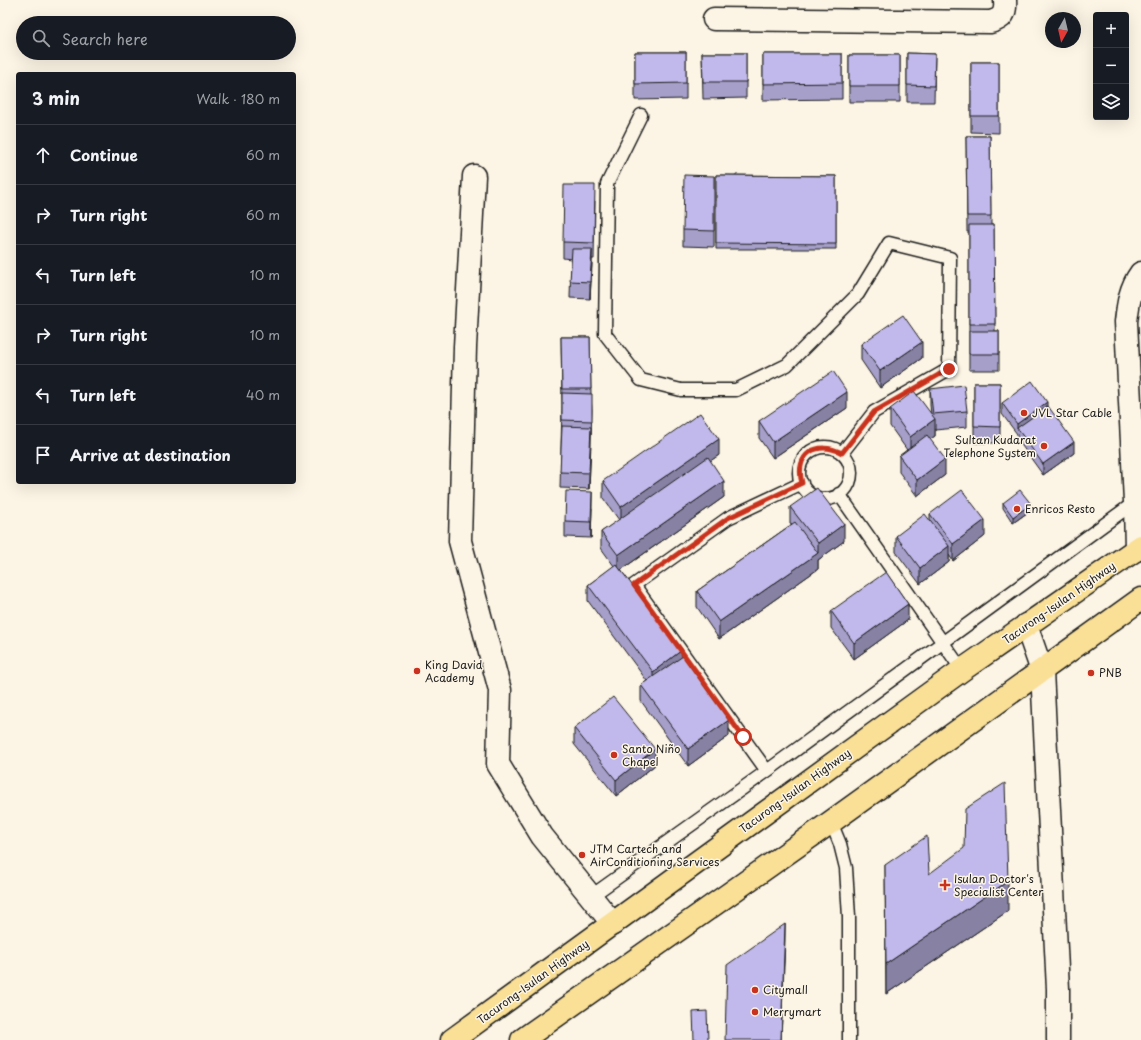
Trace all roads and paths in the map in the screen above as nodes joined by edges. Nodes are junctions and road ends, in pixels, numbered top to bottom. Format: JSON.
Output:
{"nodes":[{"id":1,"x":1006,"y":0,"type":"edge"},
{"id":2,"x":714,"y":19,"type":"dead end"},
{"id":3,"x":641,"y":115,"type":"dead end"},
{"id":4,"x":474,"y":176,"type":"dead end"},
{"id":5,"x":1141,"y":273,"type":"edge"},
{"id":6,"x":842,"y":453,"type":"junction"},
{"id":7,"x":802,"y":483,"type":"junction"},
{"id":8,"x":839,"y":494,"type":"junction"},
{"id":9,"x":1136,"y":502,"type":"junction"},
{"id":10,"x":1139,"y":548,"type":"edge"},
{"id":11,"x":1141,"y":598,"type":"edge"},
{"id":12,"x":1026,"y":625,"type":"junction"},
{"id":13,"x":944,"y":642,"type":"junction"},
{"id":14,"x":962,"y":670,"type":"junction"},
{"id":15,"x":1042,"y":671,"type":"junction"},
{"id":16,"x":767,"y":771,"type":"junction"},
{"id":17,"x":831,"y":822,"type":"junction"},
{"id":18,"x":590,"y":897,"type":"junction"},
{"id":19,"x":613,"y":924,"type":"junction"},
{"id":20,"x":452,"y":1040,"type":"edge"},
{"id":21,"x":522,"y":1040,"type":"edge"},
{"id":22,"x":849,"y":1040,"type":"edge"},
{"id":23,"x":1058,"y":1040,"type":"edge"}],
"edges":[{"from":1,"to":2,"type":"street"},
{"from":3,"to":6,"type":"lane"},
{"from":4,"to":18,"type":"street"},
{"from":5,"to":9,"type":"street"},
{"from":6,"to":7,"type":"lane"},
{"from":6,"to":8,"type":"lane"},
{"from":7,"to":8,"type":"lane"},
{"from":7,"to":16,"type":"lane"},
{"from":8,"to":13,"type":"lane"},
{"from":9,"to":10,"type":"street"},
{"from":9,"to":13,"type":"lane"},
{"from":10,"to":12,"type":"highway","name":"Tacurong-Isulan Highway"},
{"from":11,"to":15,"type":"highway"},
{"from":12,"to":14,"type":"highway","name":"Tacurong-Isulan Highway"},
{"from":12,"to":15,"type":"street"},
{"from":13,"to":14,"type":"lane"},
{"from":13,"to":16,"type":"lane"},
{"from":14,"to":19,"type":"highway","name":"Tacurong-Isulan Highway"},
{"from":15,"to":17,"type":"highway"},
{"from":15,"to":23,"type":"street"},
{"from":16,"to":18,"type":"lane"},
{"from":17,"to":21,"type":"highway"},
{"from":17,"to":22,"type":"lane"},
{"from":18,"to":19,"type":"street"},
{"from":19,"to":20,"type":"highway","name":"Tacurong-Isulan Highway"}]}
